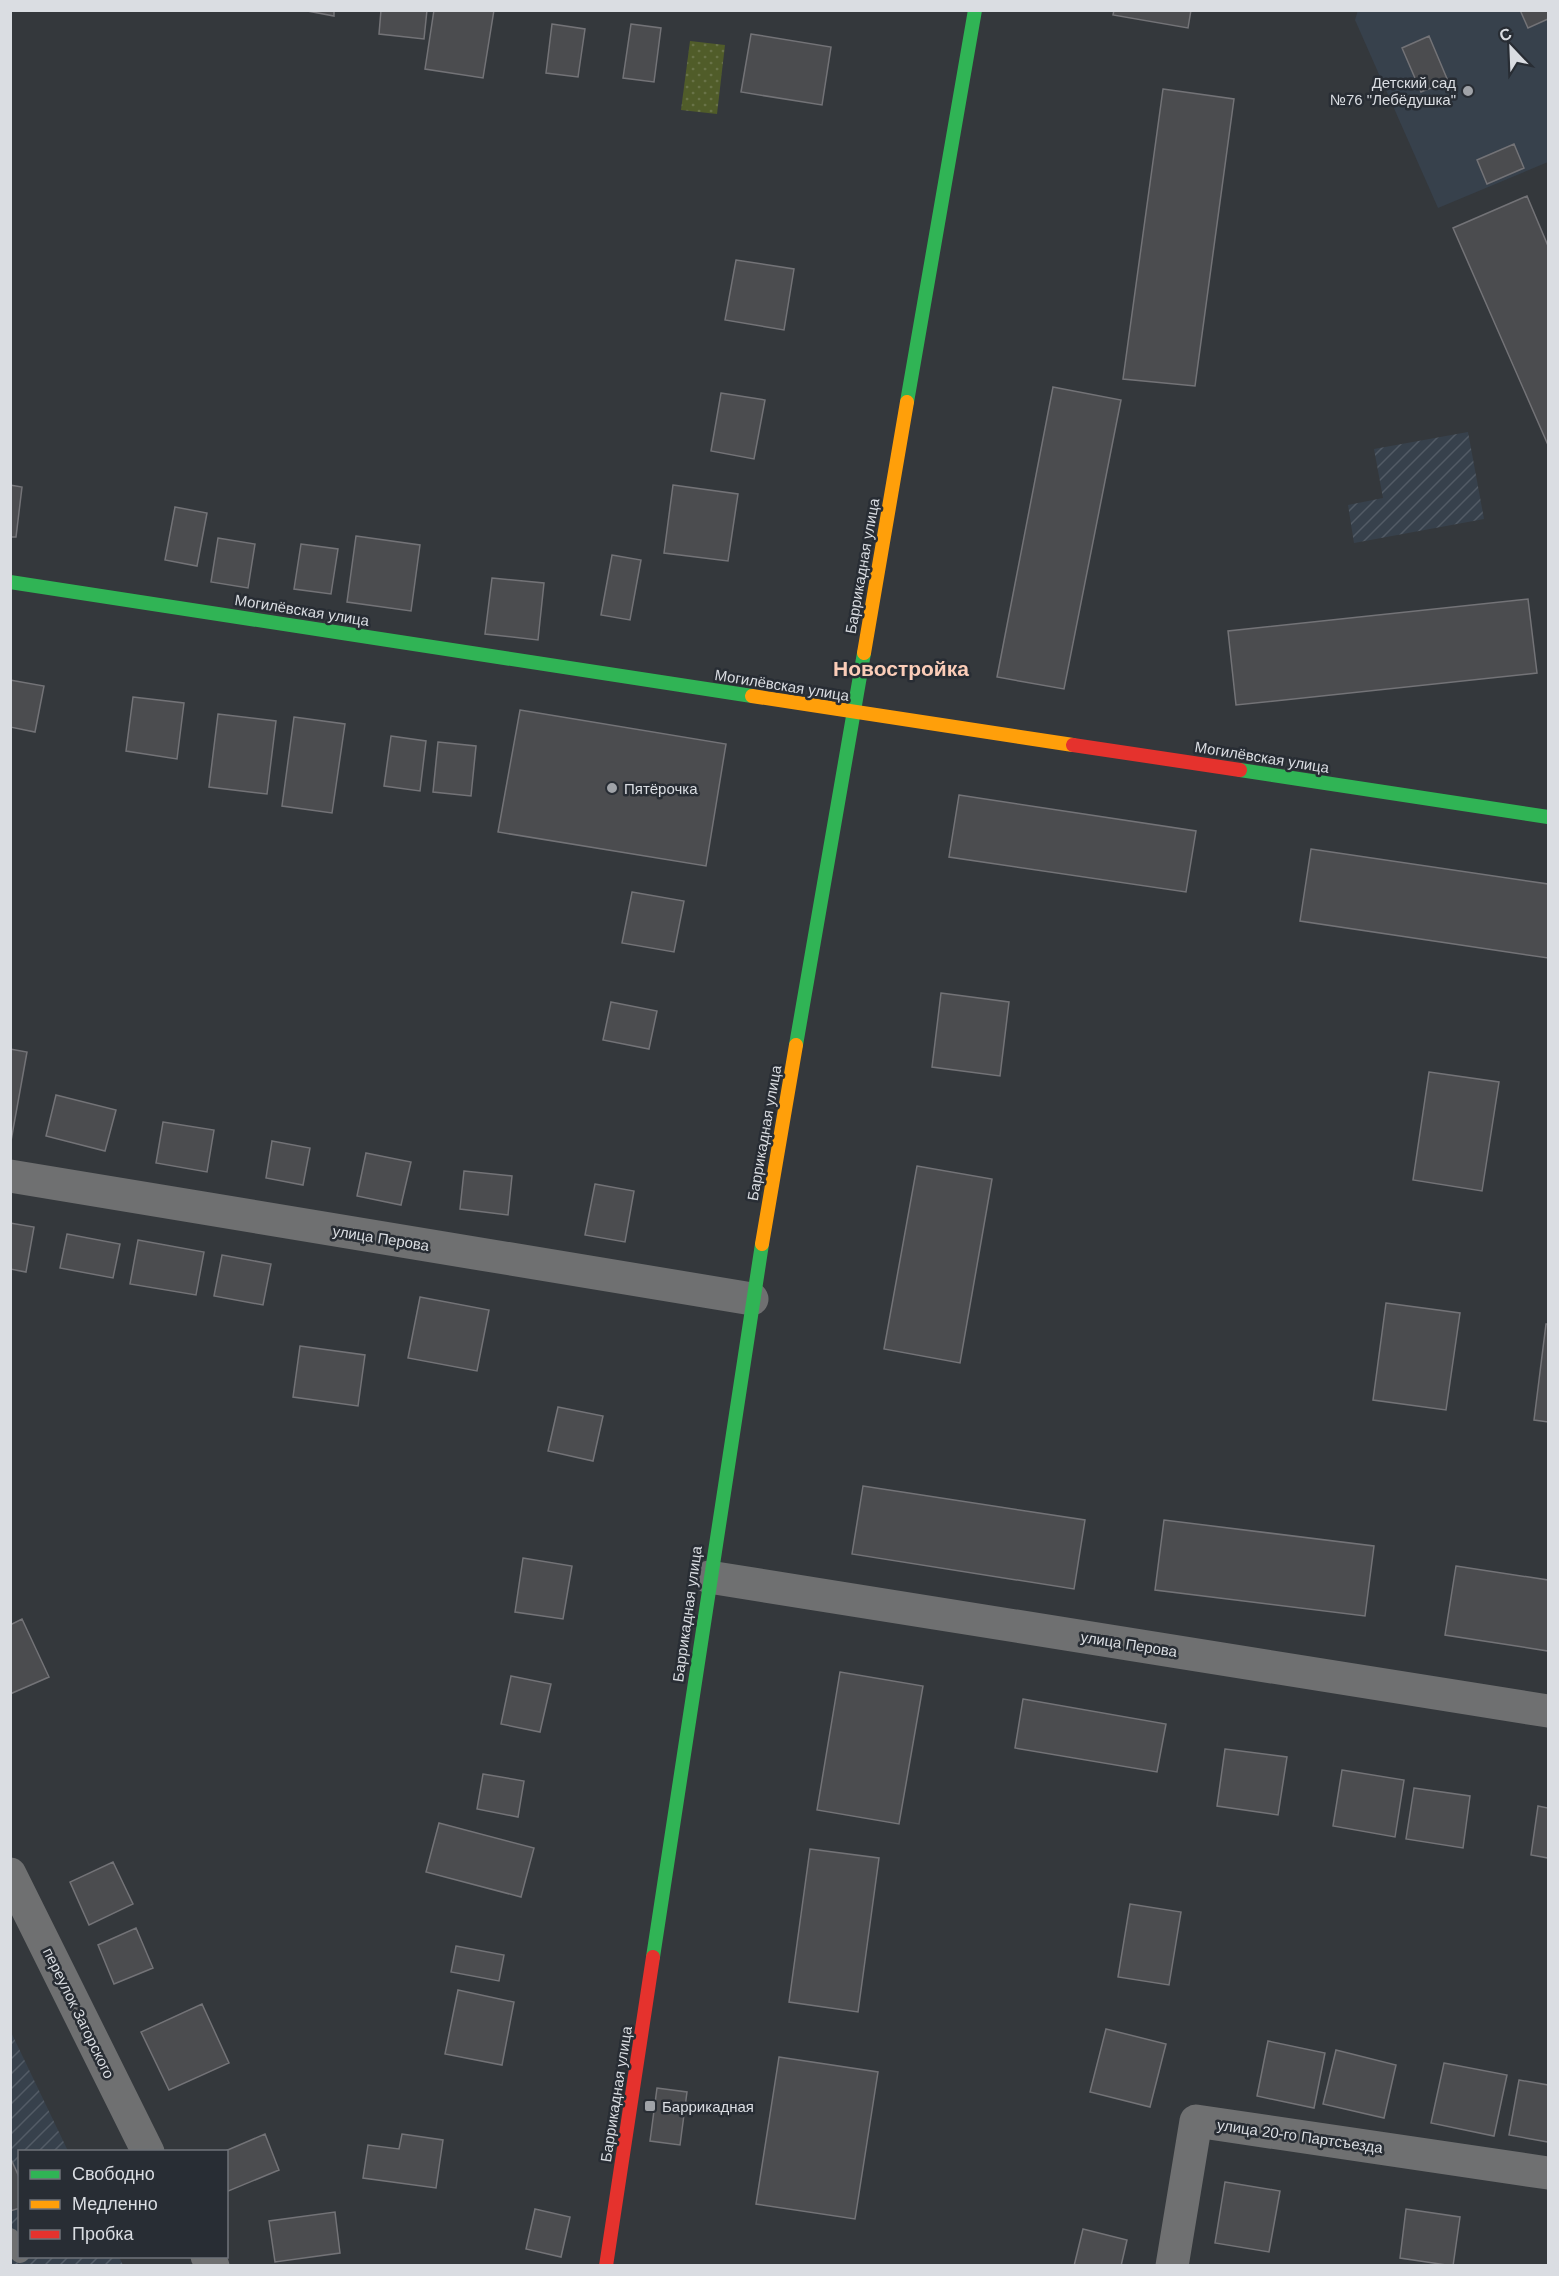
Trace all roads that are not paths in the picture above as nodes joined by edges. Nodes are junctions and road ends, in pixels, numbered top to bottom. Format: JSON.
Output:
{"nodes":[{"id":1,"x":975,"y":10,"type":"edge"},
{"id":2,"x":10,"y":582,"type":"edge"},
{"id":3,"x":853,"y":712,"type":"junction"},
{"id":4,"x":1548,"y":817,"type":"edge"},
{"id":5,"x":10,"y":1176,"type":"edge"},
{"id":6,"x":752,"y":1299,"type":"junction"},
{"id":7,"x":709,"y":1577,"type":"junction"},
{"id":8,"x":1548,"y":1711,"type":"edge"},
{"id":9,"x":10,"y":1874,"type":"edge"},
{"id":10,"x":148,"y":2150,"type":"edge"},
{"id":11,"x":1548,"y":2173,"type":"edge"},
{"id":12,"x":606,"y":2265,"type":"edge"},
{"id":13,"x":1172,"y":2265,"type":"edge"}],
"edges":[{"from":1,"to":3,"type":"main road","name":"Баррикадная улица"},
{"from":2,"to":3,"type":"main road","name":"Могилёвская улица"},
{"from":3,"to":4,"type":"main road","name":"Могилёвская улица"},
{"from":3,"to":6,"type":"main road","name":"Баррикадная улица"},
{"from":5,"to":6,"type":"street","name":"улица Перова"},
{"from":6,"to":7,"type":"main road","name":"Баррикадная улица"},
{"from":7,"to":8,"type":"street","name":"улица Перова"},
{"from":7,"to":12,"type":"main road","name":"Баррикадная улица"},
{"from":9,"to":10,"type":"street","name":"переулок Загорского"},
{"from":11,"to":13,"type":"street","name":"улица 20-го Партсъезда"}]}
